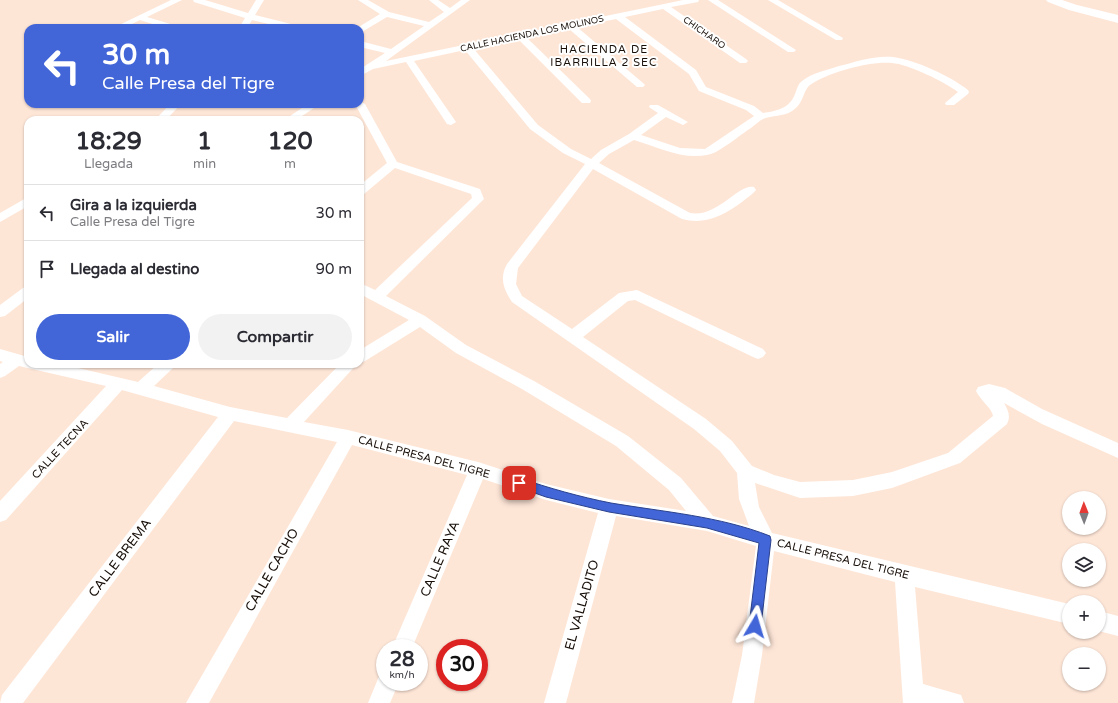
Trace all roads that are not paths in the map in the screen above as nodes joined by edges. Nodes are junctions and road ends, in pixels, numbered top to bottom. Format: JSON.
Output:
{"nodes":[{"id":1,"x":178,"y":0,"type":"edge"},
{"id":2,"x":199,"y":0,"type":"edge"},
{"id":3,"x":260,"y":0,"type":"edge"},
{"id":4,"x":362,"y":0,"type":"edge"},
{"id":5,"x":433,"y":0,"type":"edge"},
{"id":6,"x":454,"y":0,"type":"edge"},
{"id":7,"x":466,"y":0,"type":"edge"},
{"id":8,"x":695,"y":0,"type":"edge"},
{"id":9,"x":712,"y":0,"type":"edge"},
{"id":10,"x":772,"y":0,"type":"edge"},
{"id":11,"x":1052,"y":0,"type":"edge"},
{"id":12,"x":664,"y":6,"type":"junction"},
{"id":13,"x":447,"y":9,"type":"junction"},
{"id":14,"x":386,"y":14,"type":"junction"},
{"id":15,"x":618,"y":16,"type":"junction"},
{"id":16,"x":251,"y":17,"type":"junction"},
{"id":17,"x":141,"y":18,"type":"junction"},
{"id":18,"x":1118,"y":19,"type":"edge"},
{"id":19,"x":127,"y":24,"type":"edge"},
{"id":20,"x":161,"y":24,"type":"edge"},
{"id":21,"x":247,"y":24,"type":"edge"},
{"id":22,"x":280,"y":24,"type":"edge"},
{"id":23,"x":430,"y":25,"type":"junction"},
{"id":24,"x":570,"y":26,"type":"junction"},
{"id":25,"x":364,"y":28,"type":"edge"},
{"id":26,"x":520,"y":36,"type":"junction"},
{"id":27,"x":838,"y":38,"type":"dead end"},
{"id":28,"x":364,"y":45,"type":"edge"},
{"id":29,"x":468,"y":48,"type":"junction"},
{"id":30,"x":791,"y":50,"type":"dead end"},
{"id":31,"x":392,"y":52,"type":"junction"},
{"id":32,"x":409,"y":60,"type":"junction"},
{"id":33,"x":743,"y":61,"type":"dead end"},
{"id":34,"x":370,"y":67,"type":"junction"},
{"id":35,"x":364,"y":71,"type":"edge"},
{"id":36,"x":640,"y":85,"type":"dead end"},
{"id":37,"x":586,"y":101,"type":"dead end"},
{"id":38,"x":950,"y":103,"type":"dead end"},
{"id":39,"x":654,"y":107,"type":"dead end"},
{"id":40,"x":172,"y":108,"type":"edge"},
{"id":41,"x":309,"y":108,"type":"edge"},
{"id":42,"x":361,"y":108,"type":"edge"},
{"id":43,"x":665,"y":113,"type":"junction"},
{"id":44,"x":164,"y":116,"type":"edge"},
{"id":45,"x":296,"y":116,"type":"edge"},
{"id":46,"x":761,"y":116,"type":"junction"},
{"id":47,"x":451,"y":122,"type":"dead end"},
{"id":48,"x":683,"y":122,"type":"dead end"},
{"id":49,"x":633,"y":136,"type":"junction"},
{"id":50,"x":393,"y":164,"type":"junction"},
{"id":51,"x":590,"y":164,"type":"junction"},
{"id":52,"x":364,"y":187,"type":"edge"},
{"id":53,"x":750,"y":190,"type":"dead end"},
{"id":54,"x":24,"y":203,"type":"edge"},
{"id":55,"x":0,"y":218,"type":"edge"},
{"id":56,"x":364,"y":290,"type":"edge"},
{"id":57,"x":24,"y":294,"type":"edge"},
{"id":58,"x":377,"y":296,"type":"junction"},
{"id":59,"x":0,"y":312,"type":"edge"},
{"id":60,"x":420,"y":320,"type":"junction"},
{"id":61,"x":573,"y":337,"type":"junction"},
{"id":62,"x":758,"y":353,"type":"dead end"},
{"id":63,"x":0,"y":355,"type":"edge"},
{"id":64,"x":364,"y":355,"type":"edge"},
{"id":65,"x":22,"y":361,"type":"edge"},
{"id":66,"x":76,"y":368,"type":"edge"},
{"id":67,"x":164,"y":368,"type":"edge"},
{"id":68,"x":345,"y":368,"type":"edge"},
{"id":69,"x":0,"y":372,"type":"edge"},
{"id":70,"x":120,"y":383,"type":"junction"},
{"id":71,"x":141,"y":389,"type":"junction"},
{"id":72,"x":230,"y":414,"type":"junction"},
{"id":73,"x":290,"y":426,"type":"junction"},
{"id":74,"x":348,"y":437,"type":"junction"},
{"id":75,"x":1118,"y":451,"type":"edge"},
{"id":76,"x":478,"y":470,"type":"junction"},
{"id":77,"x":746,"y":471,"type":"junction"},
{"id":78,"x":609,"y":508,"type":"junction"},
{"id":79,"x":0,"y":514,"type":"edge"},
{"id":80,"x":707,"y":523,"type":"junction"},
{"id":81,"x":766,"y":540,"type":"junction"},
{"id":82,"x":904,"y":575,"type":"junction"},
{"id":83,"x":1062,"y":612,"type":"edge"},
{"id":84,"x":1106,"y":623,"type":"edge"},
{"id":85,"x":1118,"y":626,"type":"edge"},
{"id":86,"x":406,"y":639,"type":"edge"},
{"id":87,"x":384,"y":691,"type":"edge"},
{"id":88,"x":913,"y":697,"type":"edge"},
{"id":89,"x":10,"y":703,"type":"edge"},
{"id":90,"x":197,"y":703,"type":"edge"},
{"id":91,"x":379,"y":703,"type":"edge"},
{"id":92,"x":555,"y":703,"type":"edge"},
{"id":93,"x":743,"y":703,"type":"edge"},
{"id":94,"x":953,"y":703,"type":"edge"}],
"edges":[{"from":1,"to":17,"type":"street"},
{"from":2,"to":16,"type":"street"},
{"from":3,"to":16,"type":"street"},
{"from":4,"to":14,"type":"street"},
{"from":5,"to":13,"type":"street"},
{"from":6,"to":13,"type":"street"},
{"from":7,"to":13,"type":"street"},
{"from":8,"to":12,"type":"street","name":"CALLE HACIENDA LOS MOLINOS"},
{"from":9,"to":30,"type":"street"},
{"from":10,"to":27,"type":"street"},
{"from":11,"to":18,"type":"street"},
{"from":12,"to":15,"type":"street","name":"CALLE HACIENDA LOS MOLINOS"},
{"from":12,"to":33,"type":"street","name":"CHICHARO"},
{"from":13,"to":23,"type":"street"},
{"from":14,"to":23,"type":"street"},
{"from":14,"to":25,"type":"street"},
{"from":15,"to":24,"type":"street","name":"CALLE HACIENDA LOS MOLINOS"},
{"from":15,"to":46,"type":"street"},
{"from":16,"to":21,"type":"street"},
{"from":16,"to":22,"type":"street"},
{"from":17,"to":19,"type":"street"},
{"from":17,"to":20,"type":"street"},
{"from":23,"to":31,"type":"street"},
{"from":24,"to":26,"type":"street","name":"CALLE HACIENDA LOS MOLINOS"},
{"from":24,"to":36,"type":"street"},
{"from":26,"to":29,"type":"street","name":"CALLE HACIENDA LOS MOLINOS"},
{"from":26,"to":37,"type":"street"},
{"from":28,"to":31,"type":"street"},
{"from":29,"to":32,"type":"street","name":"CALLE HACIENDA LOS MOLINOS"},
{"from":29,"to":51,"type":"street"},
{"from":31,"to":34,"type":"street"},
{"from":32,"to":34,"type":"street","name":"CALLE HACIENDA LOS MOLINOS"},
{"from":32,"to":47,"type":"street"},
{"from":34,"to":35,"type":"street"},
{"from":38,"to":46,"type":"street"},
{"from":39,"to":43,"type":"street"},
{"from":40,"to":44,"type":"street"},
{"from":41,"to":45,"type":"street"},
{"from":42,"to":50,"type":"street"},
{"from":43,"to":48,"type":"street"},
{"from":43,"to":49,"type":"street"},
{"from":46,"to":49,"type":"street"},
{"from":49,"to":51,"type":"street"},
{"from":50,"to":52,"type":"street"},
{"from":50,"to":58,"type":"street"},
{"from":51,"to":53,"type":"street"},
{"from":51,"to":61,"type":"street"},
{"from":54,"to":55,"type":"street"},
{"from":56,"to":58,"type":"street"},
{"from":57,"to":59,"type":"street"},
{"from":58,"to":60,"type":"street"},
{"from":60,"to":64,"type":"street"},
{"from":60,"to":80,"type":"street"},
{"from":61,"to":62,"type":"street"},
{"from":61,"to":77,"type":"street"},
{"from":63,"to":65,"type":"street"},
{"from":65,"to":69,"type":"street"},
{"from":66,"to":70,"type":"street","name":"CALLE PRESA DEL TIGRE"},
{"from":67,"to":71,"type":"street"},
{"from":68,"to":73,"type":"street"},
{"from":70,"to":71,"type":"street","name":"CALLE PRESA DEL TIGRE"},
{"from":70,"to":79,"type":"street","name":"CALLE TECNA"},
{"from":71,"to":72,"type":"street","name":"CALLE PRESA DEL TIGRE"},
{"from":72,"to":73,"type":"street","name":"CALLE PRESA DEL TIGRE"},
{"from":72,"to":89,"type":"street","name":"CALLE BREMA"},
{"from":73,"to":74,"type":"street","name":"CALLE PRESA DEL TIGRE"},
{"from":74,"to":76,"type":"street","name":"CALLE PRESA DEL TIGRE"},
{"from":74,"to":90,"type":"street","name":"CALLE CACHO"},
{"from":75,"to":77,"type":"street"},
{"from":76,"to":78,"type":"street","name":"CALLE PRESA DEL TIGRE"},
{"from":76,"to":86,"type":"street","name":"CALLE RAYA"},
{"from":77,"to":81,"type":"street"},
{"from":78,"to":80,"type":"street","name":"CALLE PRESA DEL TIGRE"},
{"from":78,"to":92,"type":"street","name":"EL VALLADITO"},
{"from":80,"to":81,"type":"street","name":"CALLE PRESA DEL TIGRE"},
{"from":81,"to":82,"type":"street","name":"CALLE PRESA DEL TIGRE"},
{"from":81,"to":93,"type":"street"},
{"from":82,"to":83,"type":"street","name":"CALLE PRESA DEL TIGRE"},
{"from":82,"to":88,"type":"street"},
{"from":84,"to":85,"type":"street"},
{"from":87,"to":91,"type":"street"},
{"from":88,"to":94,"type":"street"}]}
